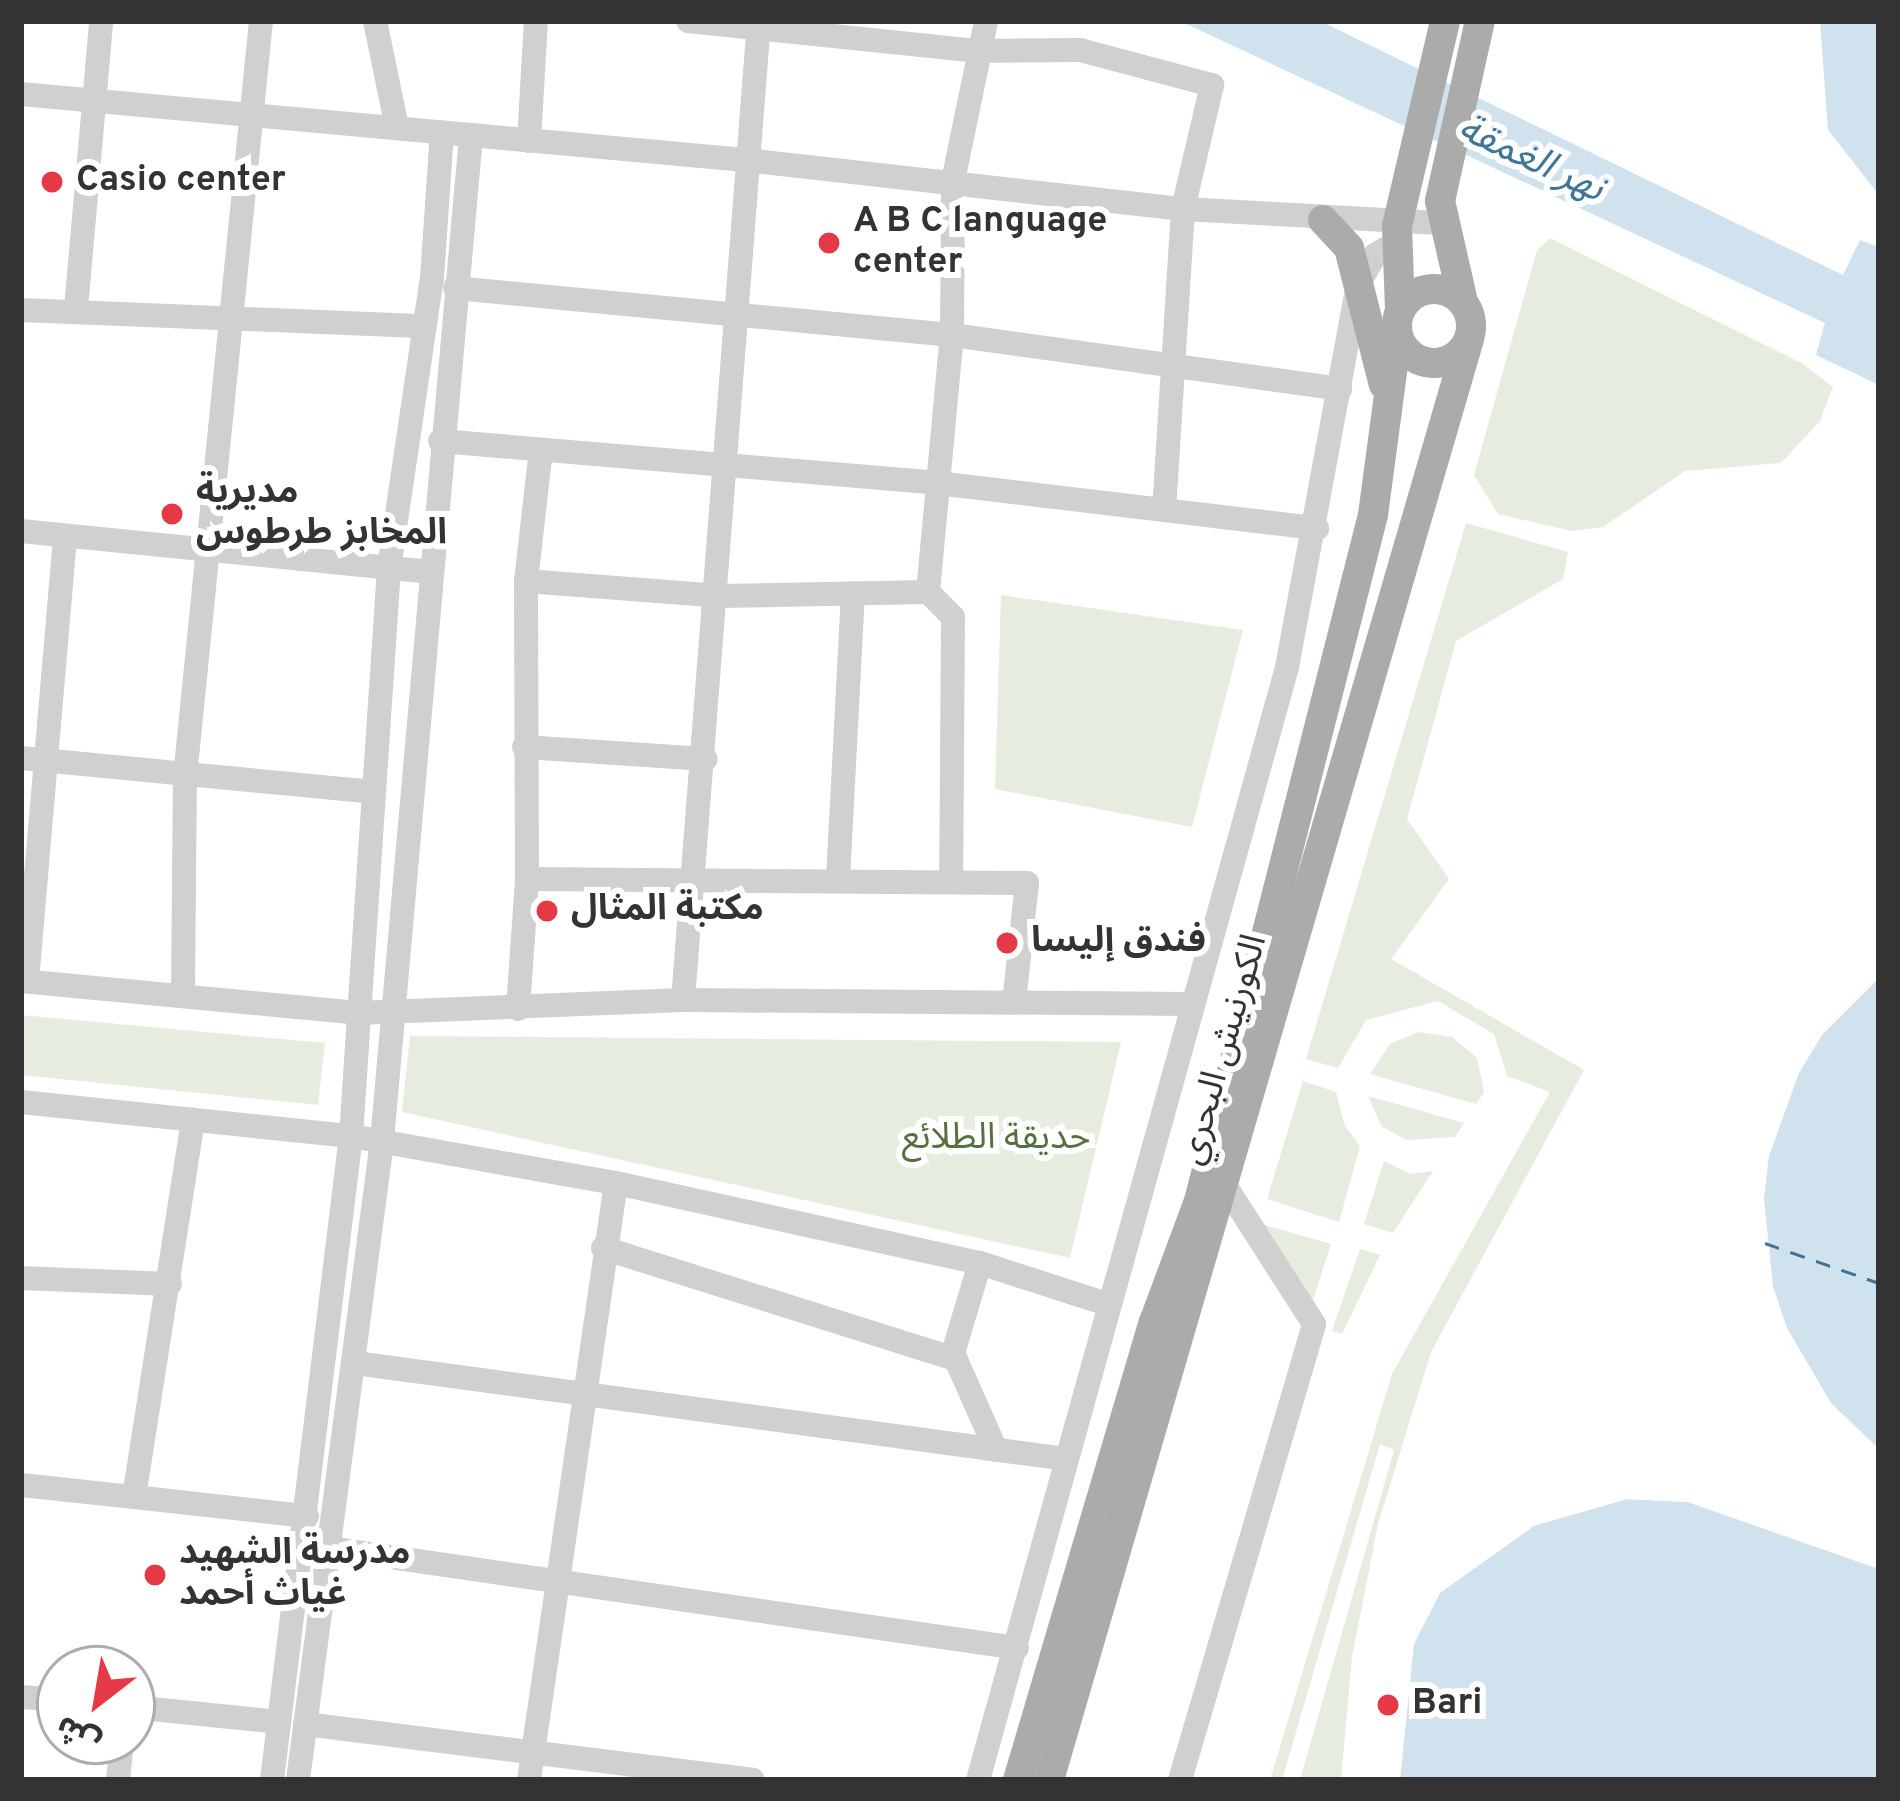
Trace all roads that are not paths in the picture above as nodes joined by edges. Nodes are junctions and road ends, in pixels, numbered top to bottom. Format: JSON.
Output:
{"nodes":[{"id":1,"x":101,"y":21,"type":"edge"},
{"id":2,"x":261,"y":21,"type":"edge"},
{"id":3,"x":375,"y":21,"type":"edge"},
{"id":4,"x":536,"y":21,"type":"edge"},
{"id":5,"x":688,"y":21,"type":"edge"},
{"id":6,"x":986,"y":21,"type":"edge"},
{"id":7,"x":758,"y":24,"type":"edge"},
{"id":8,"x":1442,"y":32,"type":"edge"},
{"id":9,"x":1476,"y":36,"type":"edge"},
{"id":10,"x":980,"y":51,"type":"junction"},
{"id":11,"x":21,"y":94,"type":"edge"},
{"id":12,"x":93,"y":101,"type":"junction"},
{"id":13,"x":249,"y":112,"type":"junction"},
{"id":14,"x":397,"y":127,"type":"junction"},
{"id":15,"x":442,"y":132,"type":"junction"},
{"id":16,"x":471,"y":135,"type":"junction"},
{"id":17,"x":529,"y":141,"type":"junction"},
{"id":18,"x":746,"y":160,"type":"junction"},
{"id":19,"x":953,"y":182,"type":"junction"},
{"id":20,"x":1183,"y":209,"type":"junction"},
{"id":21,"x":1440,"y":212,"type":"junction"},
{"id":22,"x":1323,"y":220,"type":"junction"},
{"id":23,"x":1397,"y":235,"type":"junction"},
{"id":24,"x":1358,"y":285,"type":"junction"},
{"id":25,"x":455,"y":288,"type":"junction"},
{"id":26,"x":1463,"y":302,"type":"junction"},
{"id":27,"x":76,"y":309,"type":"junction"},
{"id":28,"x":21,"y":310,"type":"edge"},
{"id":29,"x":231,"y":314,"type":"junction"},
{"id":30,"x":738,"y":316,"type":"junction"},
{"id":31,"x":1399,"y":321,"type":"junction"},
{"id":32,"x":424,"y":326,"type":"junction"},
{"id":33,"x":952,"y":335,"type":"junction"},
{"id":34,"x":1469,"y":339,"type":"junction"},
{"id":35,"x":1167,"y":364,"type":"junction"},
{"id":36,"x":1340,"y":389,"type":"junction"},
{"id":37,"x":1390,"y":404,"type":"junction"},
{"id":38,"x":440,"y":441,"type":"junction"},
{"id":39,"x":542,"y":450,"type":"junction"},
{"id":40,"x":724,"y":469,"type":"junction"},
{"id":41,"x":937,"y":482,"type":"junction"},
{"id":42,"x":1164,"y":509,"type":"junction"},
{"id":43,"x":1317,"y":528,"type":"junction"},
{"id":44,"x":21,"y":531,"type":"edge"},
{"id":45,"x":65,"y":536,"type":"junction"},
{"id":46,"x":212,"y":548,"type":"junction"},
{"id":47,"x":389,"y":568,"type":"junction"},
{"id":48,"x":429,"y":572,"type":"junction"},
{"id":49,"x":526,"y":581,"type":"junction"},
{"id":50,"x":928,"y":592,"type":"junction"},
{"id":51,"x":853,"y":593,"type":"junction"},
{"id":52,"x":719,"y":596,"type":"junction"},
{"id":53,"x":524,"y":747,"type":"junction"},
{"id":54,"x":21,"y":758,"type":"edge"},
{"id":55,"x":706,"y":759,"type":"junction"},
{"id":56,"x":47,"y":761,"type":"junction"},
{"id":57,"x":185,"y":778,"type":"junction"},
{"id":58,"x":373,"y":792,"type":"junction"},
{"id":59,"x":951,"y":878,"type":"junction"},
{"id":60,"x":527,"y":879,"type":"junction"},
{"id":61,"x":838,"y":879,"type":"junction"},
{"id":62,"x":697,"y":880,"type":"junction"},
{"id":63,"x":24,"y":981,"type":"edge"},
{"id":64,"x":183,"y":996,"type":"junction"},
{"id":65,"x":683,"y":1000,"type":"junction"},
{"id":66,"x":1014,"y":1002,"type":"junction"},
{"id":67,"x":1192,"y":1004,"type":"junction"},
{"id":68,"x":518,"y":1009,"type":"junction"},
{"id":69,"x":358,"y":1013,"type":"junction"},
{"id":70,"x":395,"y":1013,"type":"junction"},
{"id":71,"x":21,"y":1102,"type":"edge"},
{"id":72,"x":193,"y":1120,"type":"junction"},
{"id":73,"x":352,"y":1136,"type":"junction"},
{"id":74,"x":382,"y":1141,"type":"junction"},
{"id":75,"x":616,"y":1183,"type":"junction"},
{"id":76,"x":1226,"y":1187,"type":"junction"},
{"id":77,"x":603,"y":1248,"type":"junction"},
{"id":78,"x":980,"y":1263,"type":"junction"},
{"id":79,"x":21,"y":1278,"type":"edge"},
{"id":80,"x":170,"y":1284,"type":"junction"},
{"id":81,"x":1108,"y":1304,"type":"junction"},
{"id":82,"x":956,"y":1359,"type":"junction"},
{"id":83,"x":356,"y":1363,"type":"junction"},
{"id":84,"x":580,"y":1394,"type":"junction"},
{"id":85,"x":996,"y":1450,"type":"junction"},
{"id":86,"x":1066,"y":1459,"type":"junction"},
{"id":87,"x":21,"y":1485,"type":"edge"},
{"id":88,"x":134,"y":1497,"type":"junction"},
{"id":89,"x":307,"y":1516,"type":"junction"},
{"id":90,"x":328,"y":1548,"type":"junction"},
{"id":91,"x":556,"y":1580,"type":"junction"},
{"id":92,"x":1017,"y":1648,"type":"junction"},
{"id":93,"x":156,"y":1709,"type":"edge"},
{"id":94,"x":279,"y":1722,"type":"junction"},
{"id":95,"x":305,"y":1724,"type":"junction"},
{"id":96,"x":532,"y":1750,"type":"junction"},
{"id":97,"x":272,"y":1780,"type":"edge"},
{"id":98,"x":298,"y":1780,"type":"edge"},
{"id":99,"x":529,"y":1780,"type":"edge"},
{"id":100,"x":753,"y":1780,"type":"edge"},
{"id":101,"x":978,"y":1780,"type":"edge"},
{"id":102,"x":1018,"y":1780,"type":"edge"},
{"id":103,"x":1049,"y":1780,"type":"edge"},
{"id":104,"x":1180,"y":1780,"type":"edge"}],
"edges":[{"from":1,"to":12,"type":"street"},
{"from":2,"to":13,"type":"street"},
{"from":3,"to":14,"type":"street"},
{"from":4,"to":17,"type":"street"},
{"from":5,"to":7,"type":"street"},
{"from":6,"to":10,"type":"street"},
{"from":7,"to":10,"type":"street"},
{"from":7,"to":18,"type":"street"},
{"from":8,"to":23,"type":"main road","name":"الكورنيش البحري"},
{"from":9,"to":21,"type":"main road"},
{"from":10,"to":19,"type":"street"},
{"from":10,"to":20,"type":"street"},
{"from":11,"to":12,"type":"street"},
{"from":12,"to":13,"type":"street"},
{"from":12,"to":27,"type":"street"},
{"from":13,"to":14,"type":"street"},
{"from":13,"to":29,"type":"street"},
{"from":14,"to":15,"type":"street"},
{"from":15,"to":16,"type":"street"},
{"from":15,"to":32,"type":"street"},
{"from":16,"to":17,"type":"street"},
{"from":16,"to":25,"type":"street"},
{"from":17,"to":18,"type":"street"},
{"from":18,"to":19,"type":"street"},
{"from":18,"to":30,"type":"street"},
{"from":19,"to":20,"type":"street"},
{"from":19,"to":33,"type":"street"},
{"from":20,"to":22,"type":"street"},
{"from":20,"to":35,"type":"street"},
{"from":21,"to":23,"type":"street"},
{"from":21,"to":26,"type":"main road"},
{"from":22,"to":23,"type":"street"},
{"from":22,"to":24,"type":"main road"},
{"from":23,"to":24,"type":"street"},
{"from":23,"to":31,"type":"main road","name":"الكورنيش البحري"},
{"from":24,"to":36,"type":"street"},
{"from":24,"to":37,"type":"main road"},
{"from":25,"to":30,"type":"street"},
{"from":25,"to":38,"type":"street"},
{"from":26,"to":31,"type":"main road"},
{"from":26,"to":34,"type":"main road"},
{"from":27,"to":28,"type":"street"},
{"from":27,"to":29,"type":"street"},
{"from":29,"to":32,"type":"street"},
{"from":29,"to":46,"type":"street"},
{"from":30,"to":33,"type":"street"},
{"from":30,"to":40,"type":"street"},
{"from":31,"to":34,"type":"main road"},
{"from":31,"to":37,"type":"main road","name":"الكورنيش البحري"},
{"from":32,"to":47,"type":"street"},
{"from":33,"to":35,"type":"street"},
{"from":33,"to":41,"type":"street"},
{"from":34,"to":76,"type":"main road","name":"الكورنيش البحري"},
{"from":35,"to":36,"type":"street"},
{"from":35,"to":42,"type":"street"},
{"from":36,"to":43,"type":"street"},
{"from":37,"to":102,"type":"main road","name":"الكورنيش البحري"},
{"from":38,"to":39,"type":"street"},
{"from":38,"to":48,"type":"street"},
{"from":39,"to":40,"type":"street"},
{"from":39,"to":49,"type":"street"},
{"from":40,"to":41,"type":"street"},
{"from":40,"to":52,"type":"street"},
{"from":41,"to":42,"type":"street"},
{"from":41,"to":50,"type":"street"},
{"from":42,"to":43,"type":"street"},
{"from":43,"to":67,"type":"street"},
{"from":44,"to":45,"type":"street"},
{"from":45,"to":46,"type":"street"},
{"from":45,"to":56,"type":"street"},
{"from":46,"to":47,"type":"street"},
{"from":46,"to":57,"type":"street"},
{"from":47,"to":48,"type":"street"},
{"from":47,"to":58,"type":"street"},
{"from":48,"to":70,"type":"street"},
{"from":49,"to":52,"type":"street"},
{"from":49,"to":53,"type":"street"},
{"from":50,"to":51,"type":"street"},
{"from":50,"to":59,"type":"street"},
{"from":51,"to":52,"type":"street"},
{"from":51,"to":61,"type":"street"},
{"from":52,"to":55,"type":"street"},
{"from":53,"to":55,"type":"street"},
{"from":53,"to":60,"type":"street"},
{"from":54,"to":56,"type":"street"},
{"from":55,"to":62,"type":"street"},
{"from":56,"to":57,"type":"street"},
{"from":56,"to":63,"type":"street"},
{"from":57,"to":58,"type":"street"},
{"from":57,"to":64,"type":"street"},
{"from":58,"to":69,"type":"street"},
{"from":59,"to":61,"type":"street"},
{"from":59,"to":66,"type":"street"},
{"from":60,"to":62,"type":"street"},
{"from":60,"to":68,"type":"street"},
{"from":61,"to":62,"type":"street"},
{"from":62,"to":65,"type":"street"},
{"from":63,"to":64,"type":"street"},
{"from":64,"to":69,"type":"street"},
{"from":65,"to":66,"type":"street"},
{"from":65,"to":68,"type":"street"},
{"from":66,"to":67,"type":"street"},
{"from":67,"to":81,"type":"street"},
{"from":68,"to":70,"type":"street"},
{"from":69,"to":70,"type":"street"},
{"from":69,"to":73,"type":"street"},
{"from":70,"to":74,"type":"street"},
{"from":71,"to":72,"type":"street"},
{"from":72,"to":73,"type":"street"},
{"from":72,"to":80,"type":"street"},
{"from":73,"to":74,"type":"street"},
{"from":73,"to":89,"type":"street"},
{"from":74,"to":75,"type":"street"},
{"from":74,"to":83,"type":"street"},
{"from":75,"to":77,"type":"street"},
{"from":75,"to":78,"type":"street"},
{"from":76,"to":103,"type":"main road","name":"الكورنيش البحري"},
{"from":76,"to":104,"type":"street"},
{"from":77,"to":82,"type":"street"},
{"from":77,"to":84,"type":"street"},
{"from":78,"to":81,"type":"street"},
{"from":78,"to":82,"type":"street"},
{"from":79,"to":80,"type":"street"},
{"from":80,"to":88,"type":"street"},
{"from":81,"to":86,"type":"street"},
{"from":82,"to":85,"type":"street"},
{"from":83,"to":84,"type":"street"},
{"from":83,"to":90,"type":"street"},
{"from":84,"to":85,"type":"street"},
{"from":84,"to":91,"type":"street"},
{"from":85,"to":86,"type":"street"},
{"from":86,"to":92,"type":"street"},
{"from":87,"to":88,"type":"street"},
{"from":88,"to":89,"type":"street"},
{"from":89,"to":94,"type":"street"},
{"from":90,"to":91,"type":"street"},
{"from":90,"to":95,"type":"street"},
{"from":91,"to":92,"type":"street"},
{"from":91,"to":96,"type":"street"},
{"from":92,"to":101,"type":"street"},
{"from":93,"to":94,"type":"street"},
{"from":94,"to":97,"type":"street"},
{"from":95,"to":96,"type":"street"},
{"from":95,"to":98,"type":"street"},
{"from":96,"to":99,"type":"street"},
{"from":96,"to":100,"type":"street"}]}
